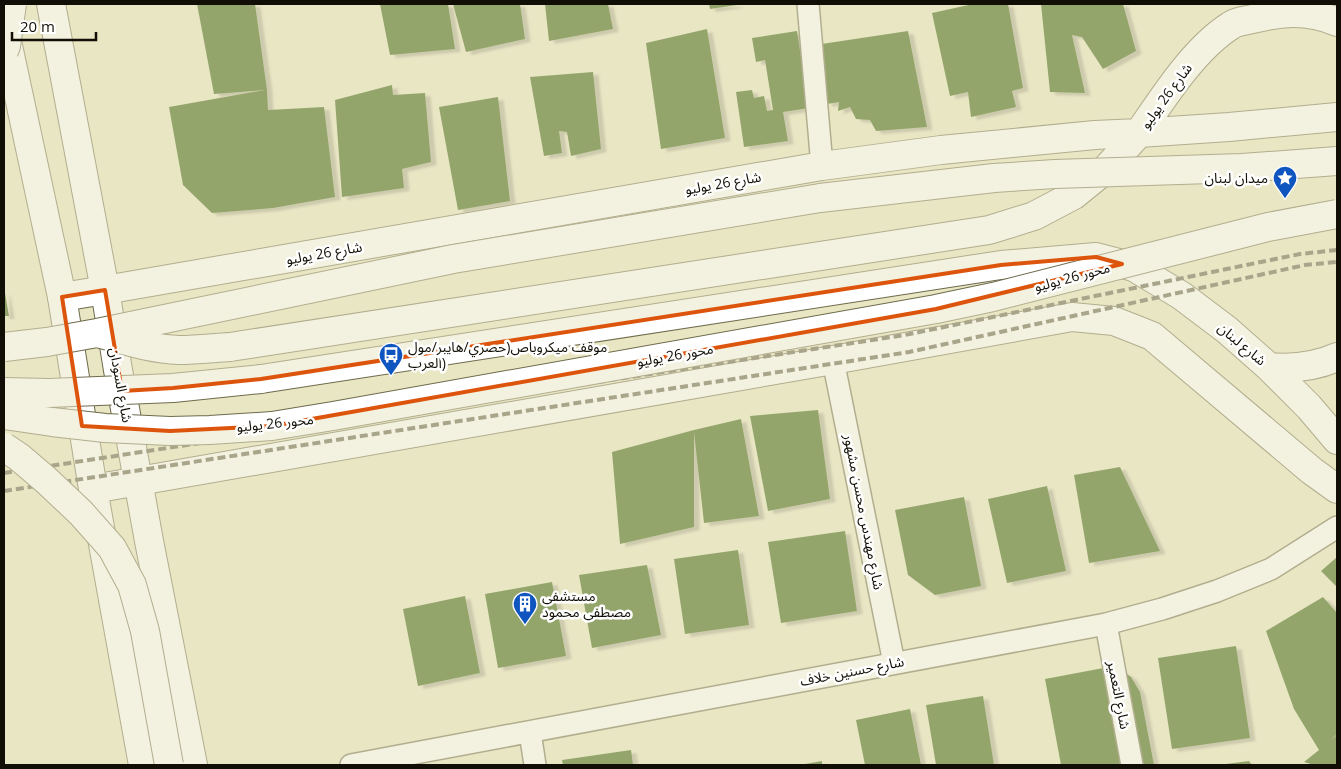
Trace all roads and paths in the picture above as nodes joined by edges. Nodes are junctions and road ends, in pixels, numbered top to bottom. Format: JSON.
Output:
{"nodes":[{"id":1,"x":12,"y":4,"type":"edge"},
{"id":2,"x":56,"y":4,"type":"edge"},
{"id":3,"x":808,"y":4,"type":"edge"},
{"id":4,"x":1249,"y":4,"type":"edge"},
{"id":5,"x":1337,"y":22,"type":"edge"},
{"id":6,"x":1231,"y":24,"type":"junction"},
{"id":7,"x":4,"y":27,"type":"edge"},
{"id":8,"x":4,"y":52,"type":"edge"},
{"id":9,"x":1337,"y":117,"type":"edge"},
{"id":10,"x":1139,"y":133,"type":"junction"},
{"id":11,"x":1337,"y":161,"type":"edge"},
{"id":12,"x":822,"y":166,"type":"junction"},
{"id":13,"x":1337,"y":214,"type":"edge"},
{"id":14,"x":106,"y":290,"type":"junction"},
{"id":15,"x":62,"y":297,"type":"junction"},
{"id":16,"x":98,"y":333,"type":"junction"},
{"id":17,"x":4,"y":347,"type":"edge"},
{"id":18,"x":1337,"y":357,"type":"edge"},
{"id":19,"x":833,"y":360,"type":"junction"},
{"id":20,"x":1269,"y":367,"type":"junction"},
{"id":21,"x":4,"y":392,"type":"edge"},
{"id":22,"x":4,"y":415,"type":"edge"},
{"id":23,"x":1337,"y":440,"type":"edge"},
{"id":24,"x":4,"y":447,"type":"edge"},
{"id":25,"x":139,"y":480,"type":"junction"},
{"id":26,"x":1337,"y":488,"type":"edge"},
{"id":27,"x":93,"y":489,"type":"junction"},
{"id":28,"x":1337,"y":527,"type":"edge"},
{"id":29,"x":1106,"y":624,"type":"junction"},
{"id":30,"x":894,"y":664,"type":"junction"},
{"id":31,"x":530,"y":732,"type":"junction"},
{"id":32,"x":143,"y":765,"type":"edge"},
{"id":33,"x":169,"y":765,"type":"edge"},
{"id":34,"x":193,"y":765,"type":"edge"},
{"id":35,"x":350,"y":765,"type":"edge"},
{"id":36,"x":535,"y":765,"type":"edge"},
{"id":37,"x":1132,"y":765,"type":"edge"}],
"edges":[{"from":1,"to":8,"type":"main road","bridge":true},
{"from":2,"to":14,"type":"main road","name":"شارع السودان"},
{"from":3,"to":12,"type":"street"},
{"from":4,"to":6,"type":"street"},
{"from":5,"to":6,"type":"main road","name":"شارع 26 يوليو"},
{"from":6,"to":10,"type":"main road","name":"شارع 26 يوليو"},
{"from":7,"to":15,"type":"main road"},
{"from":9,"to":10,"type":"main road"},
{"from":10,"to":12,"type":"main road","name":"شارع 26 يوليو"},
{"from":10,"to":16,"type":"main road","bridge":true},
{"from":11,"to":16,"type":"main road","bridge":true},
{"from":12,"to":14,"type":"main road","name":"شارع 26 يوليو"},
{"from":13,"to":22,"type":"main road","name":"محور 26 يوليو","bridge":true},
{"from":14,"to":15,"type":"main road","name":"شارع 26 يوليو"},
{"from":14,"to":25,"type":"main road","name":"شارع السودان"},
{"from":15,"to":27,"type":"main road"},
{"from":16,"to":17,"type":"main road","bridge":true},
{"from":18,"to":20,"type":"main road"},
{"from":19,"to":25,"type":"main road"},
{"from":19,"to":26,"type":"main road"},
{"from":19,"to":30,"type":"street","name":"شارع مهندس محسن مشهور"},
{"from":20,"to":21,"type":"main road","name":"شارع لبنان","bridge":true},
{"from":20,"to":23,"type":"main road","name":"شارع لبنان"},
{"from":24,"to":33,"type":"main road","bridge":true},
{"from":25,"to":27,"type":"main road"},
{"from":25,"to":34,"type":"main road","name":"شارع السودان"},
{"from":27,"to":32,"type":"main road"},
{"from":28,"to":29,"type":"street","name":"شارع حسنين خلاف"},
{"from":29,"to":30,"type":"street","name":"شارع حسنين خلاف"},
{"from":29,"to":37,"type":"street","name":"شارع التعمير"},
{"from":30,"to":31,"type":"street","name":"شارع حسنين خلاف"},
{"from":31,"to":35,"type":"street","name":"شارع حسنين خلاف"},
{"from":31,"to":36,"type":"street"}]}
